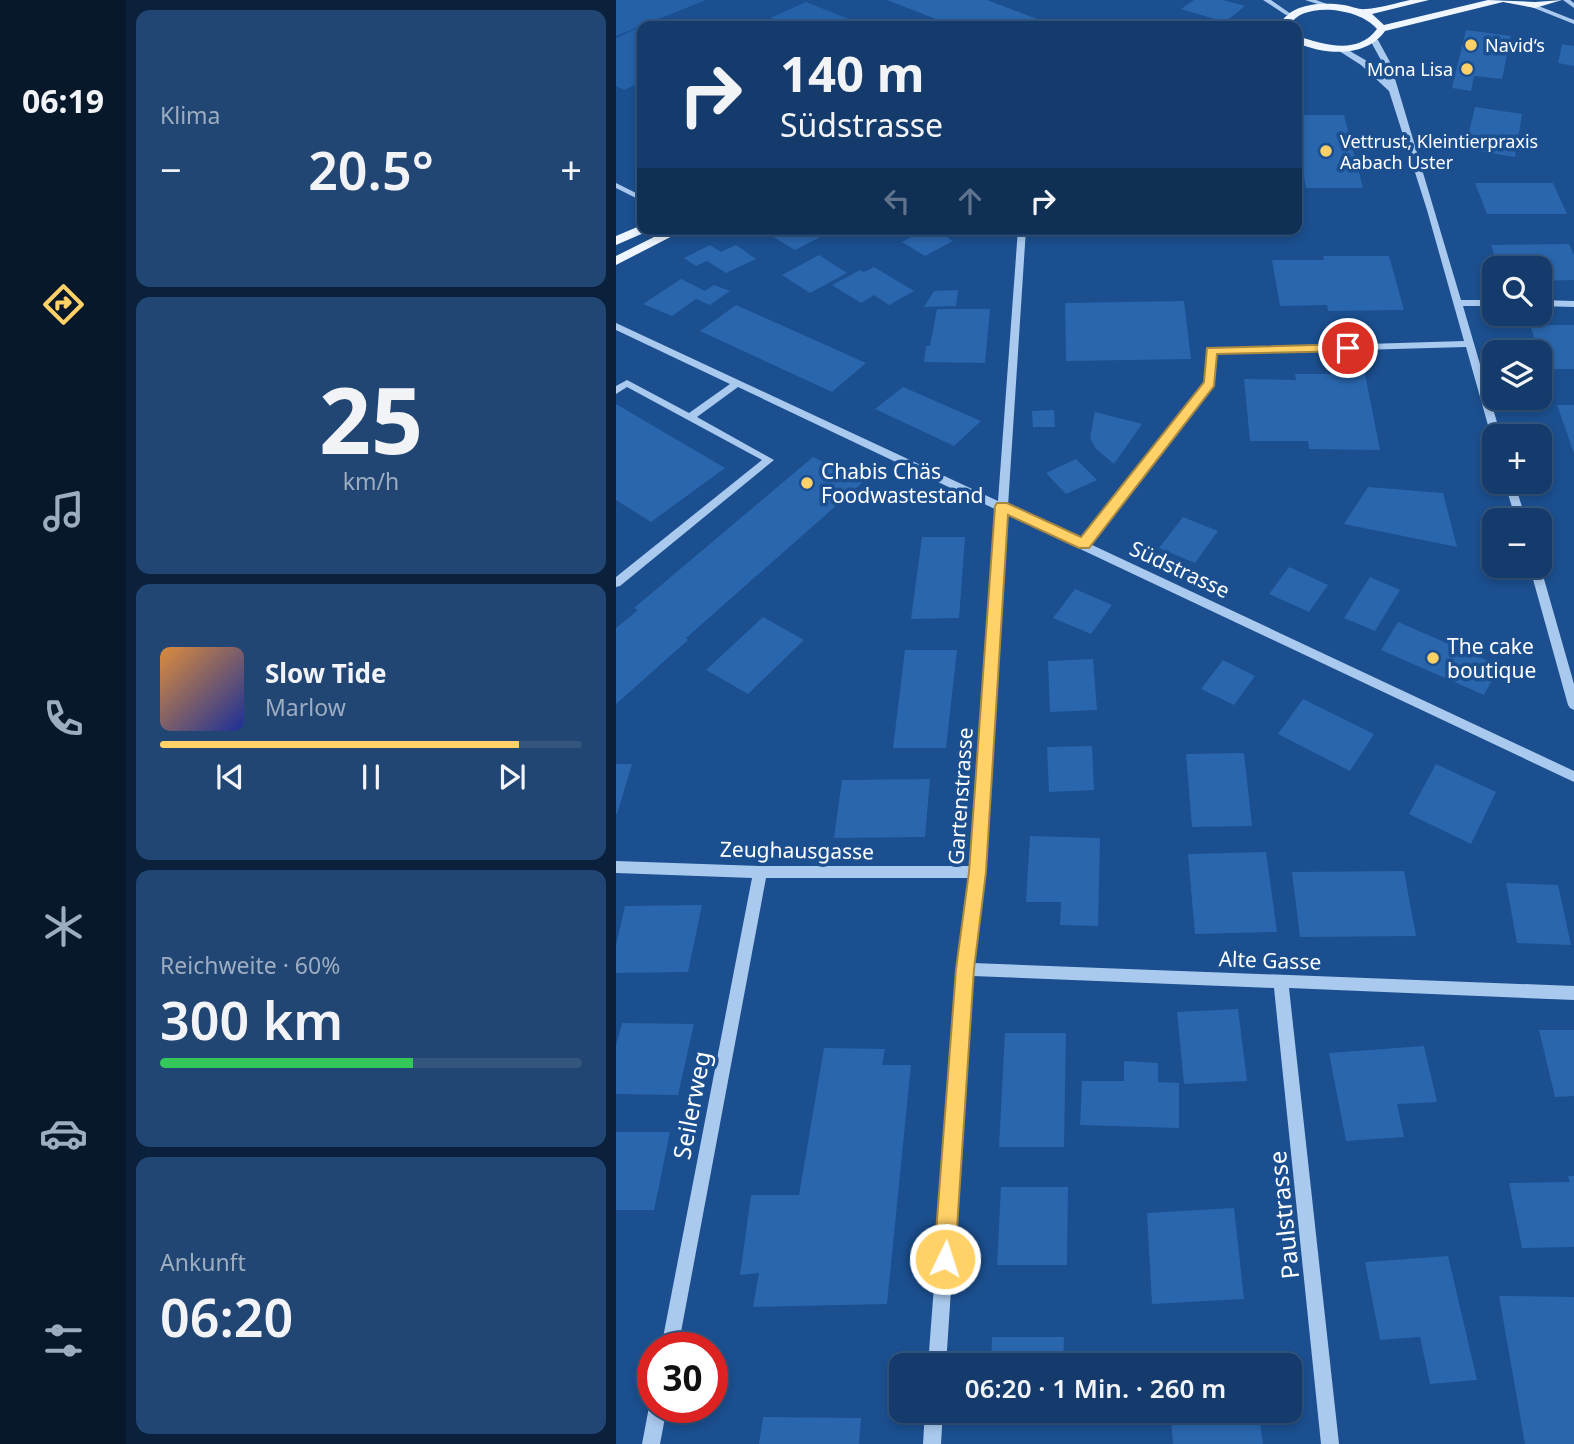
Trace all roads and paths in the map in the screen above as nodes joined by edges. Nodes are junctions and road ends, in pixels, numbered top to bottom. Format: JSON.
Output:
{"nodes":[{"id":1,"x":1266,"y":0,"type":"edge"},
{"id":2,"x":1308,"y":0,"type":"edge"},
{"id":3,"x":1424,"y":0,"type":"edge"},
{"id":4,"x":1500,"y":0,"type":"edge"},
{"id":5,"x":1506,"y":0,"type":"edge"},
{"id":6,"x":1557,"y":0,"type":"edge"},
{"id":7,"x":1566,"y":0,"type":"edge"},
{"id":8,"x":1324,"y":4,"type":"junction"},
{"id":9,"x":1531,"y":5,"type":"junction"},
{"id":10,"x":1574,"y":6,"type":"edge"},
{"id":11,"x":1367,"y":12,"type":"junction"},
{"id":12,"x":1289,"y":14,"type":"junction"},
{"id":13,"x":1286,"y":21,"type":"edge"},
{"id":14,"x":1574,"y":22,"type":"edge"},
{"id":15,"x":1382,"y":29,"type":"junction"},
{"id":16,"x":1374,"y":40,"type":"junction"},
{"id":17,"x":1302,"y":43,"type":"edge"},
{"id":18,"x":1340,"y":49,"type":"junction"},
{"id":19,"x":1392,"y":89,"type":"junction"},
{"id":20,"x":616,"y":185,"type":"edge"},
{"id":21,"x":637,"y":196,"type":"edge"},
{"id":22,"x":637,"y":232,"type":"edge"},
{"id":23,"x":668,"y":235,"type":"edge"},
{"id":24,"x":1022,"y":235,"type":"edge"},
{"id":25,"x":616,"y":242,"type":"edge"},
{"id":26,"x":616,"y":261,"type":"edge"},
{"id":27,"x":1458,"y":303,"type":"junction"},
{"id":28,"x":1482,"y":303,"type":"edge"},
{"id":29,"x":1552,"y":303,"type":"edge"},
{"id":30,"x":1574,"y":304,"type":"edge"},
{"id":31,"x":616,"y":326,"type":"edge"},
{"id":32,"x":1470,"y":344,"type":"junction"},
{"id":33,"x":738,"y":383,"type":"junction"},
{"id":34,"x":616,"y":391,"type":"edge"},
{"id":35,"x":690,"y":417,"type":"junction"},
{"id":36,"x":1493,"y":424,"type":"edge"},
{"id":37,"x":1002,"y":506,"type":"junction"},
{"id":38,"x":1084,"y":544,"type":"junction"},
{"id":39,"x":1538,"y":578,"type":"edge"},
{"id":40,"x":616,"y":583,"type":"edge"},
{"id":41,"x":1574,"y":705,"type":"edge"},
{"id":42,"x":1574,"y":777,"type":"edge"},
{"id":43,"x":616,"y":867,"type":"edge"},
{"id":44,"x":760,"y":872,"type":"junction"},
{"id":45,"x":978,"y":872,"type":"junction"},
{"id":46,"x":965,"y":969,"type":"junction"},
{"id":47,"x":1281,"y":982,"type":"junction"},
{"id":48,"x":1574,"y":993,"type":"edge"},
{"id":49,"x":672,"y":1332,"type":"edge"},
{"id":50,"x":938,"y":1353,"type":"edge"},
{"id":51,"x":655,"y":1423,"type":"edge"},
{"id":52,"x":933,"y":1423,"type":"edge"},
{"id":53,"x":651,"y":1444,"type":"edge"},
{"id":54,"x":932,"y":1444,"type":"edge"},
{"id":55,"x":1329,"y":1444,"type":"edge"}],
"edges":[{"from":1,"to":12,"type":"street"},
{"from":2,"to":8,"type":"street"},
{"from":3,"to":11,"type":"main road"},
{"from":4,"to":15,"type":"main road"},
{"from":5,"to":9,"type":"main road"},
{"from":6,"to":9,"type":"main road"},
{"from":7,"to":10,"type":"street"},
{"from":8,"to":11,"type":"main road"},
{"from":8,"to":12,"type":"main road"},
{"from":9,"to":14,"type":"street"},
{"from":11,"to":15,"type":"main road"},
{"from":12,"to":13,"type":"main road"},
{"from":15,"to":16,"type":"main road"},
{"from":16,"to":18,"type":"main road"},
{"from":16,"to":19,"type":"street"},
{"from":17,"to":18,"type":"main road"},
{"from":18,"to":19,"type":"street"},
{"from":19,"to":27,"type":"street"},
{"from":20,"to":21,"type":"street"},
{"from":22,"to":25,"type":"main road"},
{"from":23,"to":26,"type":"main road"},
{"from":24,"to":37,"type":"street","name":"Gartenstrasse"},
{"from":27,"to":28,"type":"street"},
{"from":27,"to":32,"type":"street"},
{"from":29,"to":30,"type":"street"},
{"from":31,"to":33,"type":"street","name":"Südstrasse"},
{"from":32,"to":36,"type":"street"},
{"from":32,"to":38,"type":"street"},
{"from":33,"to":35,"type":"street"},
{"from":33,"to":37,"type":"street","name":"Südstrasse"},
{"from":34,"to":35,"type":"street"},
{"from":35,"to":40,"type":"street"},
{"from":37,"to":38,"type":"street","name":"Südstrasse"},
{"from":37,"to":45,"type":"street","name":"Gartenstrasse"},
{"from":38,"to":42,"type":"street","name":"Südstrasse"},
{"from":39,"to":41,"type":"street"},
{"from":43,"to":44,"type":"street","name":"Zeughausgasse"},
{"from":44,"to":45,"type":"street","name":"Zeughausgasse"},
{"from":44,"to":49,"type":"street","name":"Seilerweg"},
{"from":45,"to":46,"type":"street","name":"Gartenstrasse"},
{"from":46,"to":47,"type":"street","name":"Alte Gasse"},
{"from":46,"to":50,"type":"street","name":"Gartenstrasse"},
{"from":47,"to":48,"type":"street","name":"Alte Gasse"},
{"from":47,"to":55,"type":"street","name":"Paulstrasse"},
{"from":51,"to":53,"type":"street"},
{"from":52,"to":54,"type":"street"}]}
